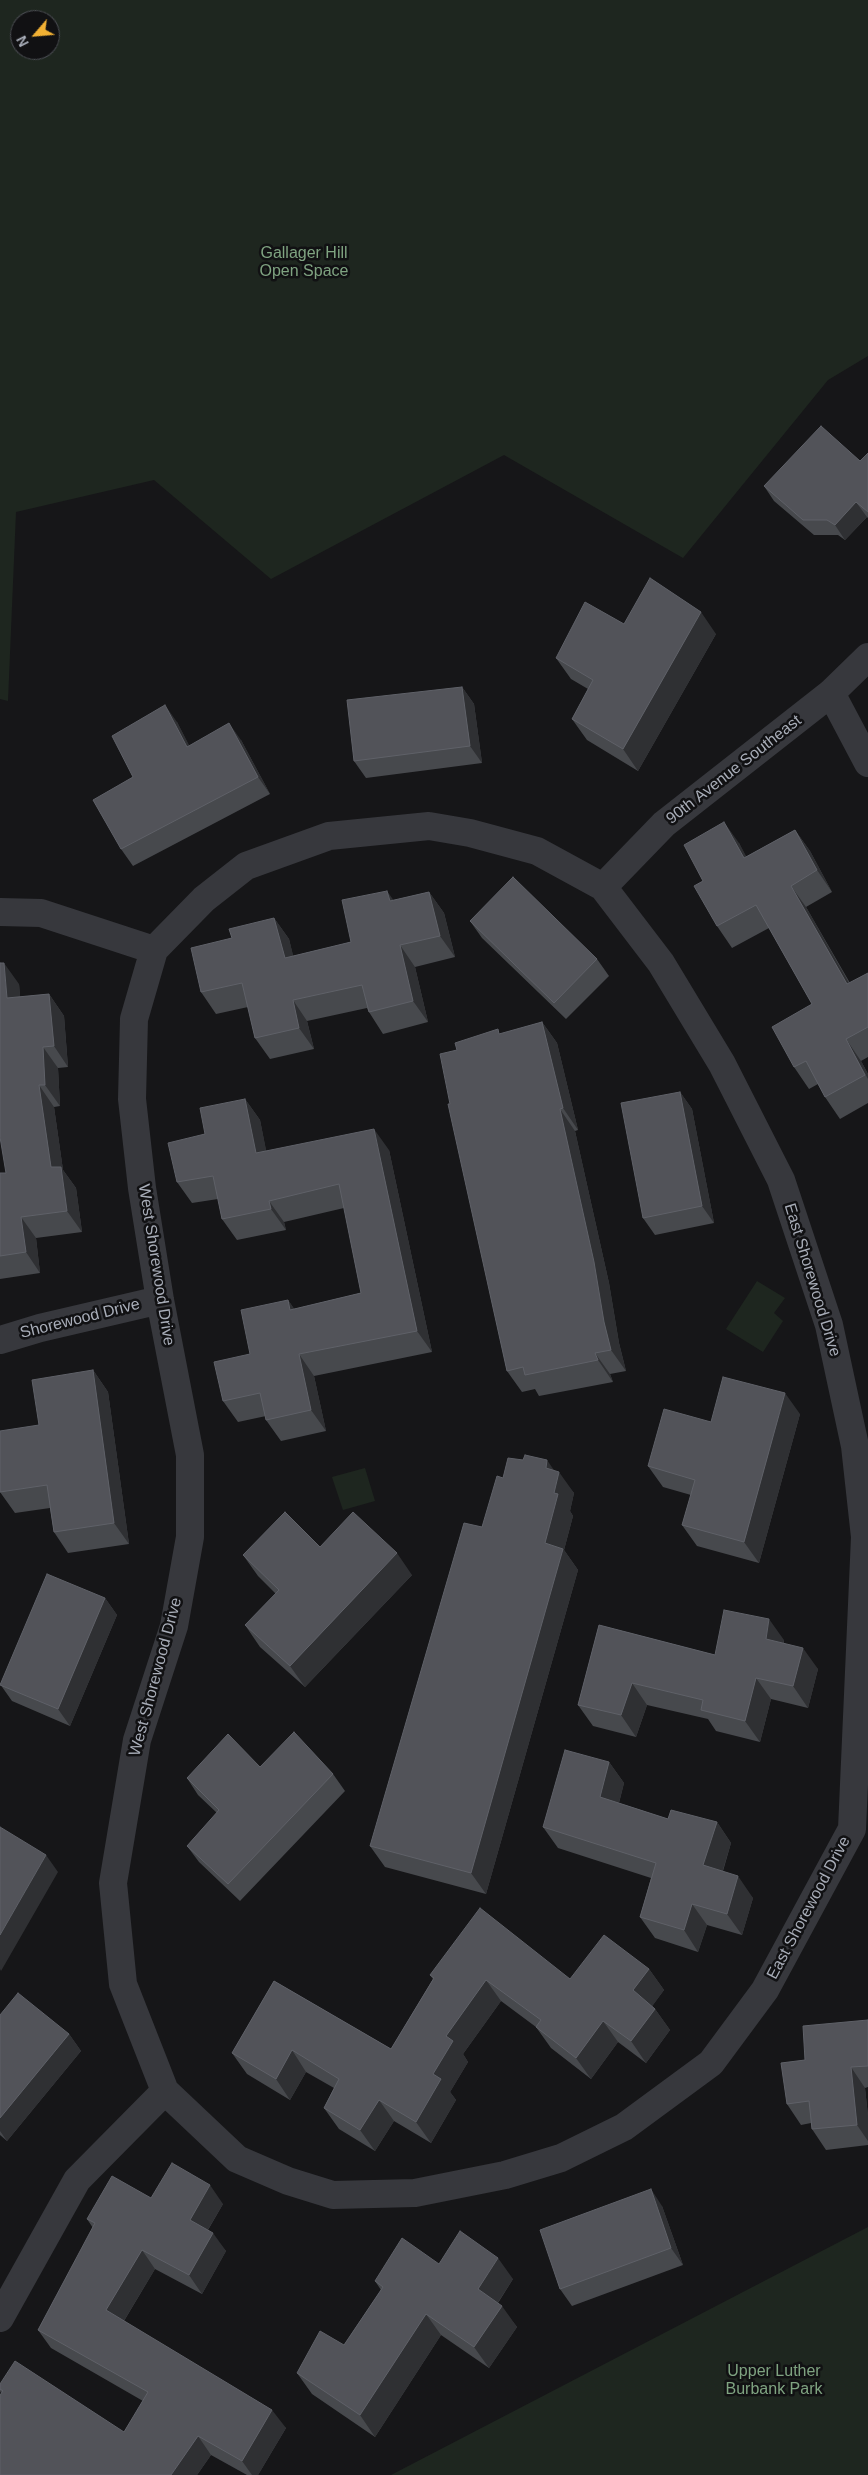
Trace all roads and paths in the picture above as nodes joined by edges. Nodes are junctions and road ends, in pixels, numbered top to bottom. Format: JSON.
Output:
{"nodes":[{"id":1,"x":868,"y":657,"type":"edge"},
{"id":2,"x":831,"y":693,"type":"junction"},
{"id":3,"x":868,"y":763,"type":"edge"},
{"id":4,"x":329,"y":836,"type":"joint"},
{"id":5,"x":603,"y":887,"type":"junction"},
{"id":6,"x":0,"y":912,"type":"edge"},
{"id":7,"x":154,"y":950,"type":"junction"},
{"id":8,"x":160,"y":1300,"type":"junction"},
{"id":9,"x":0,"y":1340,"type":"edge"},
{"id":10,"x":860,"y":1830,"type":"edge"},
{"id":11,"x":165,"y":2091,"type":"junction"},
{"id":12,"x":505,"y":2175,"type":"joint"},
{"id":13,"x":0,"y":2318,"type":"edge"}],
"edges":[{"from":1,"to":2,"type":"street","name":"90th Avenue Southeast"},
{"from":2,"to":3,"type":"street"},
{"from":2,"to":5,"type":"street","name":"90th Avenue Southeast"},
{"from":4,"to":5,"type":"street","name":"East Shorewood Drive"},
{"from":4,"to":7,"type":"street","name":"West Shorewood Drive"},
{"from":5,"to":10,"type":"street","name":"East Shorewood Drive"},
{"from":6,"to":7,"type":"street"},
{"from":7,"to":8,"type":"street","name":"West Shorewood Drive"},
{"from":8,"to":9,"type":"street","name":"Shorewood Drive"},
{"from":8,"to":11,"type":"street","name":"West Shorewood Drive"},
{"from":10,"to":12,"type":"street","name":"East Shorewood Drive"},
{"from":11,"to":12,"type":"street","name":"West Shorewood Drive"},
{"from":11,"to":13,"type":"street"}]}
